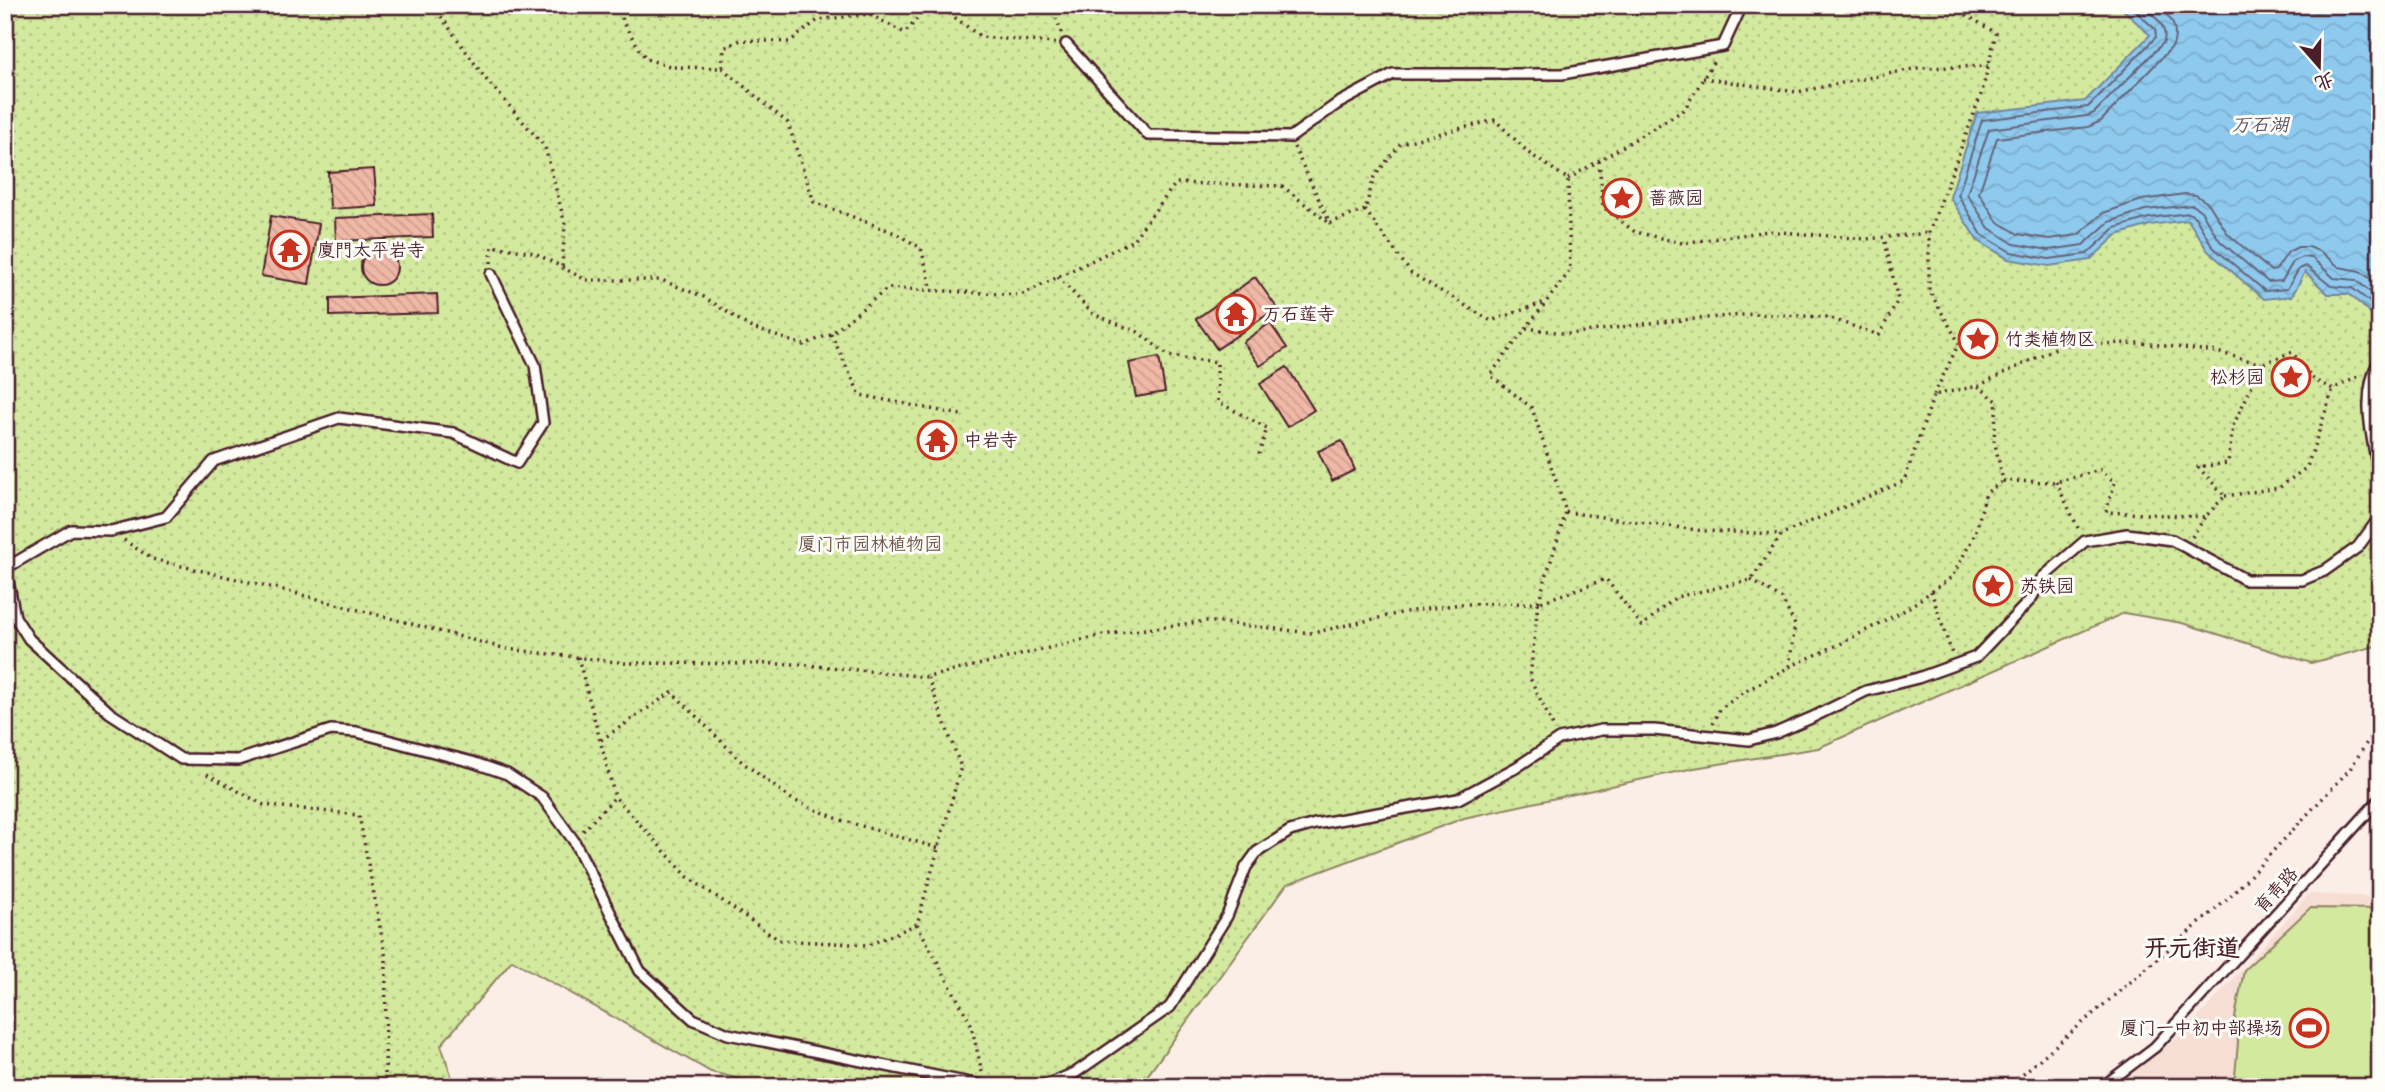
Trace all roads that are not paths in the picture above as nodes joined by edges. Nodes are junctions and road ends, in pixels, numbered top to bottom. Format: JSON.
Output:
{"nodes":[{"id":1,"x":1742,"y":5,"type":"edge"},
{"id":2,"x":1066,"y":44,"type":"road end"},
{"id":3,"x":491,"y":274,"type":"road end"},
{"id":4,"x":2380,"y":359,"type":"edge"},
{"id":5,"x":2380,"y":480,"type":"edge"},
{"id":6,"x":2380,"y":512,"type":"edge"},
{"id":7,"x":6,"y":566,"type":"edge"},
{"id":8,"x":2380,"y":799,"type":"edge"},
{"id":9,"x":988,"y":1086,"type":"edge"},
{"id":10,"x":1041,"y":1087,"type":"edge"},
{"id":11,"x":2102,"y":1087,"type":"edge"}],
"edges":[{"from":1,"to":2,"type":"lane"},
{"from":3,"to":7,"type":"lane"},
{"from":4,"to":5,"type":"lane"},
{"from":6,"to":10,"type":"lane"},
{"from":7,"to":9,"type":"lane"},
{"from":8,"to":11,"type":"lane","name":"育青路"}]}
